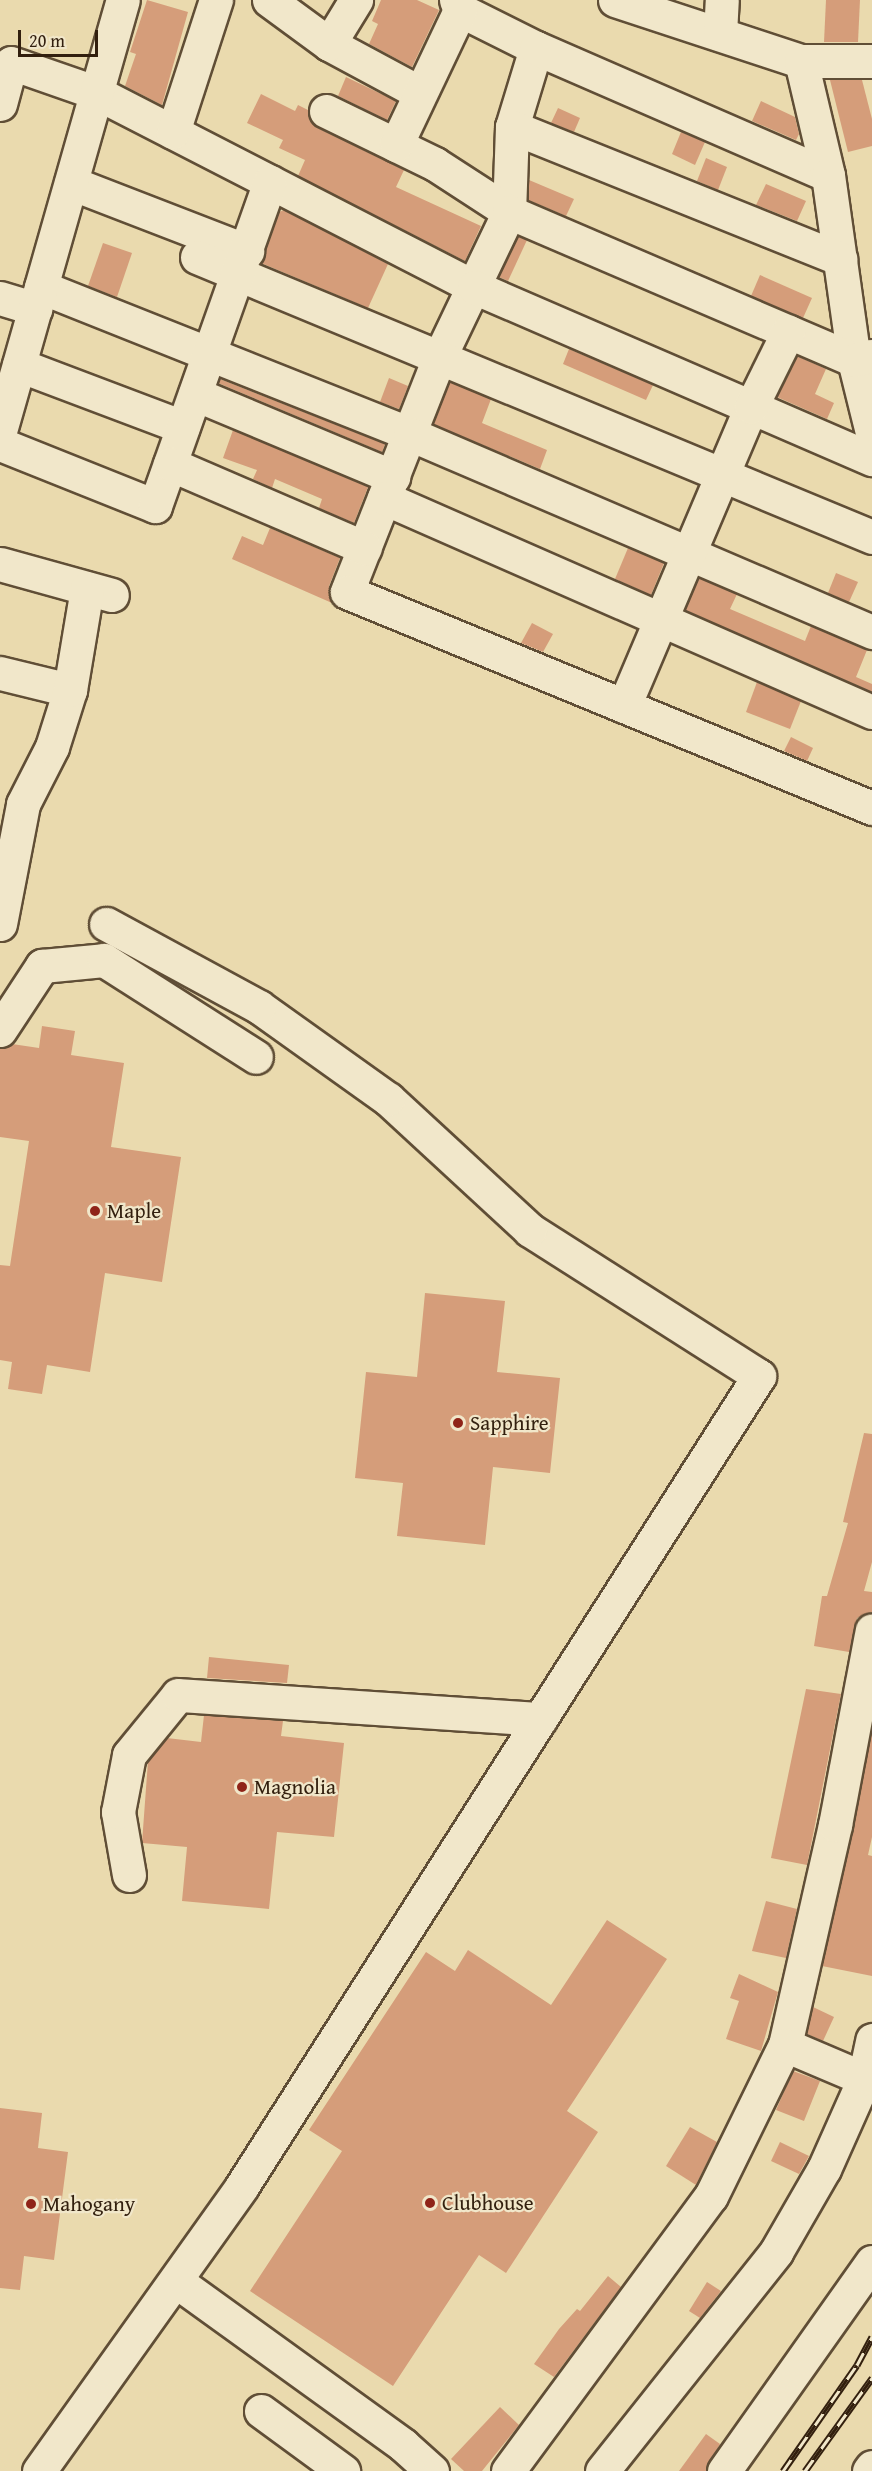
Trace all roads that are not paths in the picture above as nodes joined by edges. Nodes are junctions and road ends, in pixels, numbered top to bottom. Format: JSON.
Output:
{"nodes":[{"id":1,"x":216,"y":0,"type":"edge"},
{"id":2,"x":269,"y":0,"type":"edge"},
{"id":3,"x":356,"y":0,"type":"edge"},
{"id":4,"x":615,"y":0,"type":"edge"},
{"id":5,"x":722,"y":0,"type":"edge"},
{"id":6,"x":115,"y":2,"type":"edge"},
{"id":7,"x":458,"y":5,"type":"edge"},
{"id":8,"x":720,"y":34,"type":"junction"},
{"id":9,"x":329,"y":44,"type":"junction"},
{"id":10,"x":536,"y":48,"type":"junction"},
{"id":11,"x":801,"y":61,"type":"junction"},
{"id":12,"x":872,"y":61,"type":"edge"},
{"id":13,"x":6,"y":62,"type":"edge"},
{"id":14,"x":97,"y":93,"type":"junction"},
{"id":15,"x":420,"y":93,"type":"junction"},
{"id":16,"x":0,"y":104,"type":"edge"},
{"id":17,"x":326,"y":111,"type":"dead end"},
{"id":18,"x":512,"y":127,"type":"junction"},
{"id":19,"x":173,"y":132,"type":"junction"},
{"id":20,"x":396,"y":145,"type":"junction"},
{"id":21,"x":828,"y":175,"type":"junction"},
{"id":22,"x":270,"y":182,"type":"junction"},
{"id":23,"x":71,"y":183,"type":"junction"},
{"id":24,"x":509,"y":212,"type":"junction"},
{"id":25,"x":197,"y":257,"type":"dead end"},
{"id":26,"x":841,"y":259,"type":"junction"},
{"id":27,"x":243,"y":262,"type":"junction"},
{"id":28,"x":474,"y":287,"type":"junction"},
{"id":29,"x":0,"y":298,"type":"edge"},
{"id":30,"x":38,"y":298,"type":"junction"},
{"id":31,"x":788,"y":332,"type":"junction"},
{"id":32,"x":210,"y":354,"type":"junction"},
{"id":33,"x":439,"y":358,"type":"junction"},
{"id":34,"x":863,"y":358,"type":"edge"},
{"id":35,"x":19,"y":365,"type":"junction"},
{"id":36,"x":195,"y":394,"type":"junction"},
{"id":37,"x":751,"y":407,"type":"junction"},
{"id":38,"x":183,"y":427,"type":"junction"},
{"id":39,"x":0,"y":432,"type":"edge"},
{"id":40,"x":872,"y":433,"type":"edge"},
{"id":41,"x":410,"y":434,"type":"junction"},
{"id":42,"x":0,"y":444,"type":"edge"},
{"id":43,"x":872,"y":459,"type":"edge"},
{"id":44,"x":171,"y":464,"type":"junction"},
{"id":45,"x":724,"y":476,"type":"junction"},
{"id":46,"x":389,"y":488,"type":"junction"},
{"id":47,"x":872,"y":537,"type":"edge"},
{"id":48,"x":365,"y":548,"type":"junction"},
{"id":49,"x":691,"y":555,"type":"junction"},
{"id":50,"x":0,"y":564,"type":"edge"},
{"id":51,"x":662,"y":620,"type":"junction"},
{"id":52,"x":872,"y":632,"type":"edge"},
{"id":53,"x":0,"y":673,"type":"edge"},
{"id":54,"x":70,"y":690,"type":"junction"},
{"id":55,"x":624,"y":706,"type":"junction"},
{"id":56,"x":872,"y":712,"type":"edge"},
{"id":57,"x":872,"y":808,"type":"edge"},
{"id":58,"x":4,"y":885,"type":"edge"},
{"id":59,"x":0,"y":924,"type":"edge"},
{"id":60,"x":106,"y":924,"type":"dead end"},
{"id":61,"x":0,"y":1030,"type":"edge"},
{"id":62,"x":256,"y":1056,"type":"dead end"},
{"id":63,"x":872,"y":1630,"type":"edge"},
{"id":64,"x":540,"y":1719,"type":"junction"},
{"id":65,"x":129,"y":1875,"type":"dead end"},
{"id":66,"x":872,"y":2040,"type":"edge"},
{"id":67,"x":785,"y":2045,"type":"junction"},
{"id":68,"x":868,"y":2080,"type":"edge"},
{"id":69,"x":872,"y":2262,"type":"edge"},
{"id":70,"x":176,"y":2281,"type":"junction"},
{"id":71,"x":261,"y":2411,"type":"dead end"},
{"id":72,"x":872,"y":2467,"type":"edge"},
{"id":73,"x":39,"y":2471,"type":"edge"},
{"id":74,"x":343,"y":2471,"type":"edge"},
{"id":75,"x":432,"y":2471,"type":"edge"},
{"id":76,"x":508,"y":2471,"type":"edge"},
{"id":77,"x":602,"y":2471,"type":"edge"},
{"id":78,"x":724,"y":2471,"type":"edge"},
{"id":79,"x":869,"y":2471,"type":"edge"}],
"edges":[{"from":1,"to":19,"type":"street"},
{"from":2,"to":9,"type":"street"},
{"from":3,"to":9,"type":"street"},
{"from":4,"to":8,"type":"street"},
{"from":5,"to":8,"type":"street"},
{"from":6,"to":14,"type":"street"},
{"from":7,"to":10,"type":"street"},
{"from":7,"to":15,"type":"street"},
{"from":8,"to":11,"type":"street"},
{"from":9,"to":15,"type":"street"},
{"from":10,"to":18,"type":"street"},
{"from":10,"to":21,"type":"street"},
{"from":11,"to":12,"type":"street"},
{"from":11,"to":21,"type":"street"},
{"from":13,"to":14,"type":"street"},
{"from":13,"to":16,"type":"street"},
{"from":14,"to":19,"type":"street"},
{"from":14,"to":23,"type":"street"},
{"from":15,"to":20,"type":"street"},
{"from":17,"to":20,"type":"street"},
{"from":18,"to":24,"type":"street"},
{"from":18,"to":26,"type":"street"},
{"from":19,"to":22,"type":"street"},
{"from":20,"to":24,"type":"street"},
{"from":21,"to":26,"type":"street"},
{"from":22,"to":27,"type":"street"},
{"from":22,"to":28,"type":"street"},
{"from":23,"to":27,"type":"street"},
{"from":23,"to":30,"type":"street"},
{"from":24,"to":28,"type":"street"},
{"from":24,"to":31,"type":"street"},
{"from":25,"to":27,"type":"street"},
{"from":26,"to":34,"type":"street"},
{"from":27,"to":32,"type":"street"},
{"from":27,"to":33,"type":"street"},
{"from":28,"to":33,"type":"street"},
{"from":28,"to":37,"type":"street"},
{"from":29,"to":30,"type":"street"},
{"from":30,"to":32,"type":"street"},
{"from":30,"to":35,"type":"street"},
{"from":31,"to":34,"type":"street"},
{"from":31,"to":37,"type":"street"},
{"from":32,"to":36,"type":"street"},
{"from":32,"to":41,"type":"street"},
{"from":33,"to":41,"type":"street"},
{"from":33,"to":45,"type":"street"},
{"from":34,"to":40,"type":"street"},
{"from":35,"to":38,"type":"street"},
{"from":35,"to":39,"type":"street"},
{"from":36,"to":38,"type":"street"},
{"from":36,"to":46,"type":"street"},
{"from":37,"to":43,"type":"street"},
{"from":37,"to":45,"type":"street"},
{"from":38,"to":44,"type":"street"},
{"from":41,"to":46,"type":"street"},
{"from":41,"to":49,"type":"street"},
{"from":42,"to":44,"type":"street"},
{"from":44,"to":48,"type":"street"},
{"from":45,"to":47,"type":"street"},
{"from":45,"to":49,"type":"street"},
{"from":46,"to":48,"type":"street"},
{"from":46,"to":51,"type":"street"},
{"from":48,"to":55,"type":"street"},
{"from":49,"to":51,"type":"street"},
{"from":49,"to":52,"type":"street"},
{"from":50,"to":54,"type":"street"},
{"from":51,"to":55,"type":"street"},
{"from":51,"to":56,"type":"street"},
{"from":53,"to":54,"type":"street"},
{"from":54,"to":58,"type":"street"},
{"from":55,"to":57,"type":"street"},
{"from":58,"to":59,"type":"street"},
{"from":60,"to":64,"type":"street"},
{"from":61,"to":62,"type":"street"},
{"from":63,"to":67,"type":"street"},
{"from":64,"to":65,"type":"street"},
{"from":64,"to":70,"type":"street"},
{"from":66,"to":68,"type":"street"},
{"from":67,"to":68,"type":"street"},
{"from":67,"to":76,"type":"street"},
{"from":68,"to":77,"type":"street"},
{"from":69,"to":78,"type":"street"},
{"from":70,"to":73,"type":"street"},
{"from":70,"to":75,"type":"street"},
{"from":71,"to":74,"type":"street"},
{"from":72,"to":79,"type":"street"}]}
